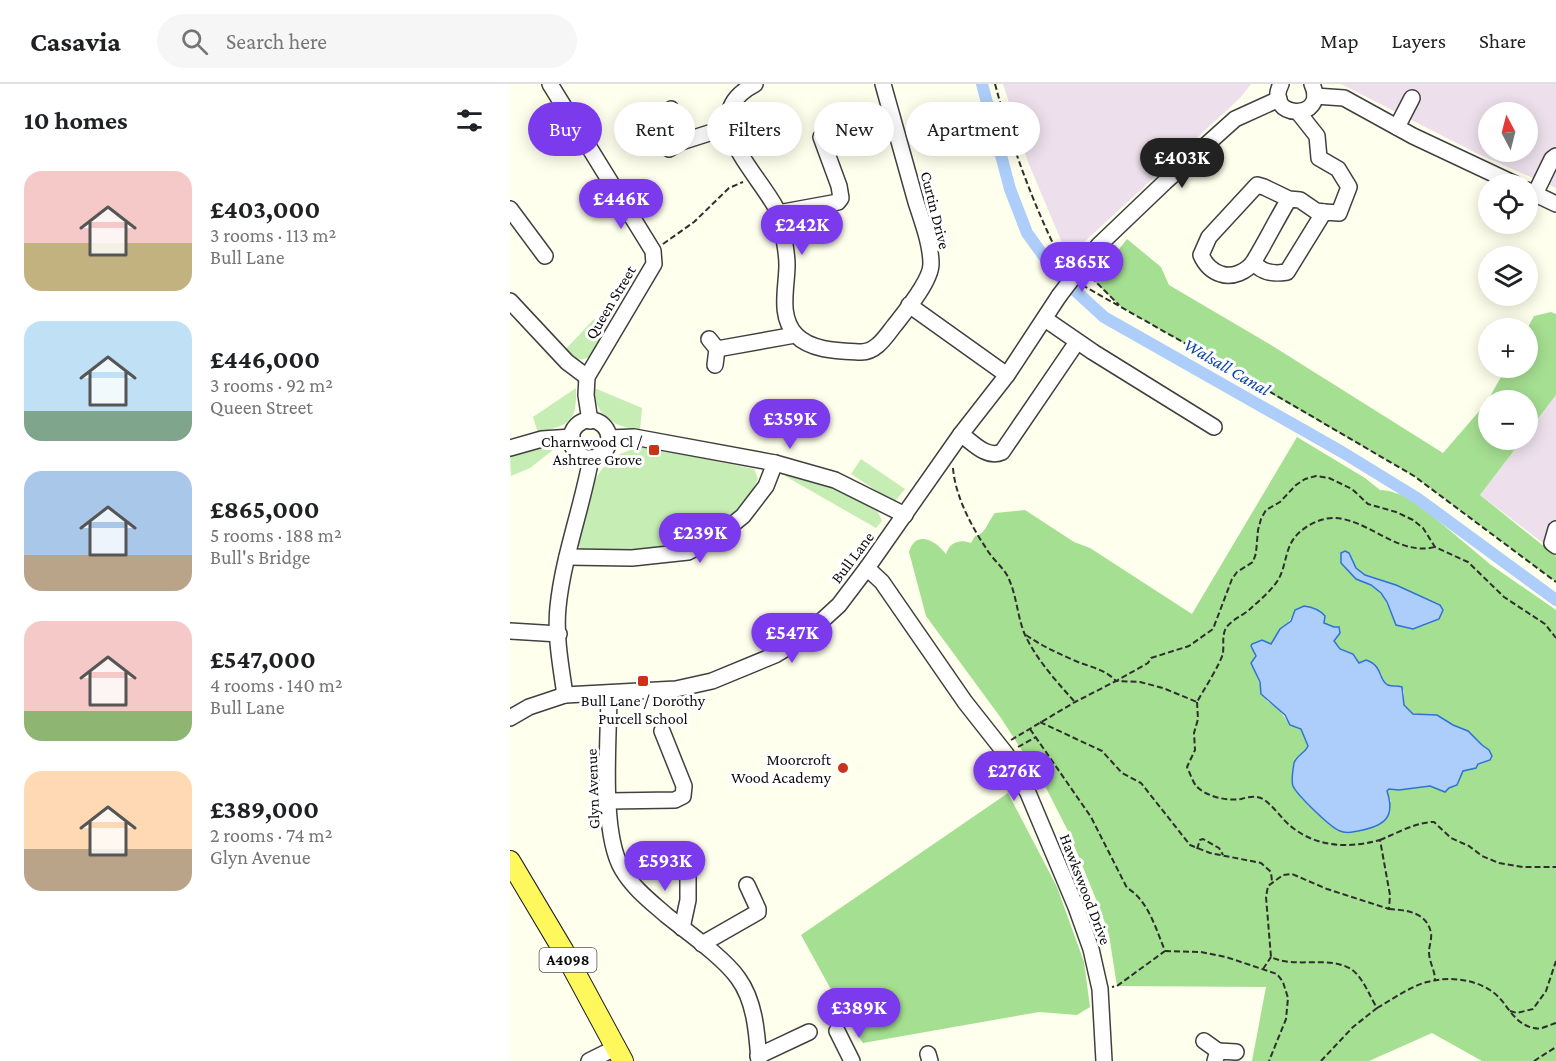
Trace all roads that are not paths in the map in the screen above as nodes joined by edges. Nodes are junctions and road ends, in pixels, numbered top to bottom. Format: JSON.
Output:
{"nodes":[{"id":1,"x":550,"y":84,"type":"edge"},
{"id":2,"x":755,"y":84,"type":"edge"},
{"id":3,"x":883,"y":84,"type":"edge"},
{"id":4,"x":1313,"y":90,"type":"edge"},
{"id":5,"x":1280,"y":92,"type":"edge"},
{"id":6,"x":1412,"y":98,"type":"dead end"},
{"id":7,"x":733,"y":102,"type":"edge"},
{"id":8,"x":1298,"y":112,"type":"junction"},
{"id":9,"x":1397,"y":127,"type":"junction"},
{"id":10,"x":743,"y":156,"type":"edge"},
{"id":11,"x":828,"y":156,"type":"edge"},
{"id":12,"x":1556,"y":156,"type":"edge"},
{"id":13,"x":1494,"y":174,"type":"edge"},
{"id":14,"x":1538,"y":181,"type":"edge"},
{"id":15,"x":1538,"y":195,"type":"edge"},
{"id":16,"x":1289,"y":198,"type":"junction"},
{"id":17,"x":1556,"y":204,"type":"edge"},
{"id":18,"x":510,"y":209,"type":"edge"},
{"id":19,"x":1324,"y":212,"type":"junction"},
{"id":20,"x":778,"y":213,"type":"junction"},
{"id":21,"x":545,"y":256,"type":"dead end"},
{"id":22,"x":1254,"y":262,"type":"junction"},
{"id":23,"x":510,"y":301,"type":"edge"},
{"id":24,"x":909,"y":306,"type":"junction"},
{"id":25,"x":1045,"y":319,"type":"junction"},
{"id":26,"x":795,"y":335,"type":"junction"},
{"id":27,"x":1077,"y":342,"type":"junction"},
{"id":28,"x":714,"y":351,"type":"dead end"},
{"id":29,"x":1007,"y":375,"type":"junction"},
{"id":30,"x":587,"y":377,"type":"junction"},
{"id":31,"x":590,"y":421,"type":"junction"},
{"id":32,"x":1214,"y":427,"type":"dead end"},
{"id":33,"x":961,"y":434,"type":"junction"},
{"id":34,"x":572,"y":437,"type":"junction"},
{"id":35,"x":609,"y":438,"type":"junction"},
{"id":36,"x":510,"y":448,"type":"edge"},
{"id":37,"x":591,"y":458,"type":"junction"},
{"id":38,"x":775,"y":463,"type":"junction"},
{"id":39,"x":905,"y":515,"type":"junction"},
{"id":40,"x":1556,"y":529,"type":"edge"},
{"id":41,"x":1556,"y":546,"type":"edge"},
{"id":42,"x":567,"y":557,"type":"junction"},
{"id":43,"x":867,"y":568,"type":"junction"},
{"id":44,"x":510,"y":631,"type":"edge"},
{"id":45,"x":559,"y":634,"type":"junction"},
{"id":46,"x":609,"y":693,"type":"junction"},
{"id":47,"x":565,"y":695,"type":"junction"},
{"id":48,"x":510,"y":718,"type":"edge"},
{"id":49,"x":662,"y":731,"type":"dead end"},
{"id":50,"x":609,"y":801,"type":"junction"},
{"id":51,"x":510,"y":861,"type":"edge"},
{"id":52,"x":688,"y":867,"type":"dead end"},
{"id":53,"x":747,"y":885,"type":"dead end"},
{"id":54,"x":682,"y":928,"type":"junction"},
{"id":55,"x":702,"y":944,"type":"junction"},
{"id":56,"x":837,"y":1031,"type":"dead end"},
{"id":57,"x":809,"y":1032,"type":"dead end"},
{"id":58,"x":1204,"y":1041,"type":"dead end"},
{"id":59,"x":1236,"y":1052,"type":"dead end"},
{"id":60,"x":620,"y":1054,"type":"edge"},
{"id":61,"x":1217,"y":1056,"type":"edge"},
{"id":62,"x":759,"y":1058,"type":"edge"},
{"id":63,"x":589,"y":1061,"type":"edge"},
{"id":64,"x":852,"y":1061,"type":"edge"},
{"id":65,"x":1104,"y":1061,"type":"edge"}],
"edges":[{"from":1,"to":30,"type":"street","name":"Queen Street"},
{"from":2,"to":7,"type":"street"},
{"from":3,"to":24,"type":"street","name":"Curtin Drive"},
{"from":4,"to":8,"type":"street"},
{"from":4,"to":9,"type":"street"},
{"from":5,"to":8,"type":"street"},
{"from":5,"to":25,"type":"street","name":"Bull Lane","bridge":true},
{"from":6,"to":9,"type":"street"},
{"from":8,"to":19,"type":"street"},
{"from":9,"to":13,"type":"street"},
{"from":10,"to":20,"type":"street"},
{"from":11,"to":20,"type":"street"},
{"from":12,"to":14,"type":"street"},
{"from":15,"to":17,"type":"street"},
{"from":16,"to":19,"type":"street"},
{"from":16,"to":22,"type":"street"},
{"from":16,"to":22,"type":"street"},
{"from":18,"to":21,"type":"street"},
{"from":19,"to":22,"type":"street"},
{"from":20,"to":26,"type":"street"},
{"from":23,"to":30,"type":"street"},
{"from":24,"to":26,"type":"street","name":"Curtin Drive"},
{"from":24,"to":29,"type":"street"},
{"from":25,"to":27,"type":"street"},
{"from":25,"to":29,"type":"street","name":"Bull Lane"},
{"from":26,"to":28,"type":"street"},
{"from":27,"to":32,"type":"street"},
{"from":27,"to":33,"type":"street"},
{"from":29,"to":33,"type":"street","name":"Bull Lane"},
{"from":30,"to":31,"type":"street"},
{"from":31,"to":34,"type":"street"},
{"from":31,"to":35,"type":"street"},
{"from":33,"to":39,"type":"street","name":"Bull Lane"},
{"from":34,"to":36,"type":"street"},
{"from":34,"to":37,"type":"street"},
{"from":35,"to":37,"type":"street"},
{"from":35,"to":38,"type":"street"},
{"from":37,"to":42,"type":"street"},
{"from":38,"to":39,"type":"street"},
{"from":38,"to":42,"type":"street"},
{"from":39,"to":43,"type":"street","name":"Bull Lane"},
{"from":40,"to":41,"type":"street"},
{"from":42,"to":45,"type":"street"},
{"from":43,"to":46,"type":"street","name":"Bull Lane"},
{"from":43,"to":65,"type":"street","name":"Hawkswood Drive"},
{"from":44,"to":45,"type":"street"},
{"from":45,"to":47,"type":"street"},
{"from":46,"to":47,"type":"street","name":"Bull Lane"},
{"from":46,"to":50,"type":"street","name":"Glyn Avenue"},
{"from":47,"to":48,"type":"street","name":"Bull Lane"},
{"from":49,"to":50,"type":"street"},
{"from":50,"to":54,"type":"street","name":"Glyn Avenue"},
{"from":51,"to":60,"type":"main road","number":"A4098"},
{"from":52,"to":54,"type":"street"},
{"from":53,"to":55,"type":"street"},
{"from":54,"to":55,"type":"street","name":"Glyn Avenue"},
{"from":55,"to":62,"type":"street","name":"Glyn Avenue"},
{"from":56,"to":64,"type":"street"},
{"from":57,"to":62,"type":"street"},
{"from":58,"to":61,"type":"street"},
{"from":59,"to":61,"type":"street"},
{"from":60,"to":63,"type":"street"}]}
